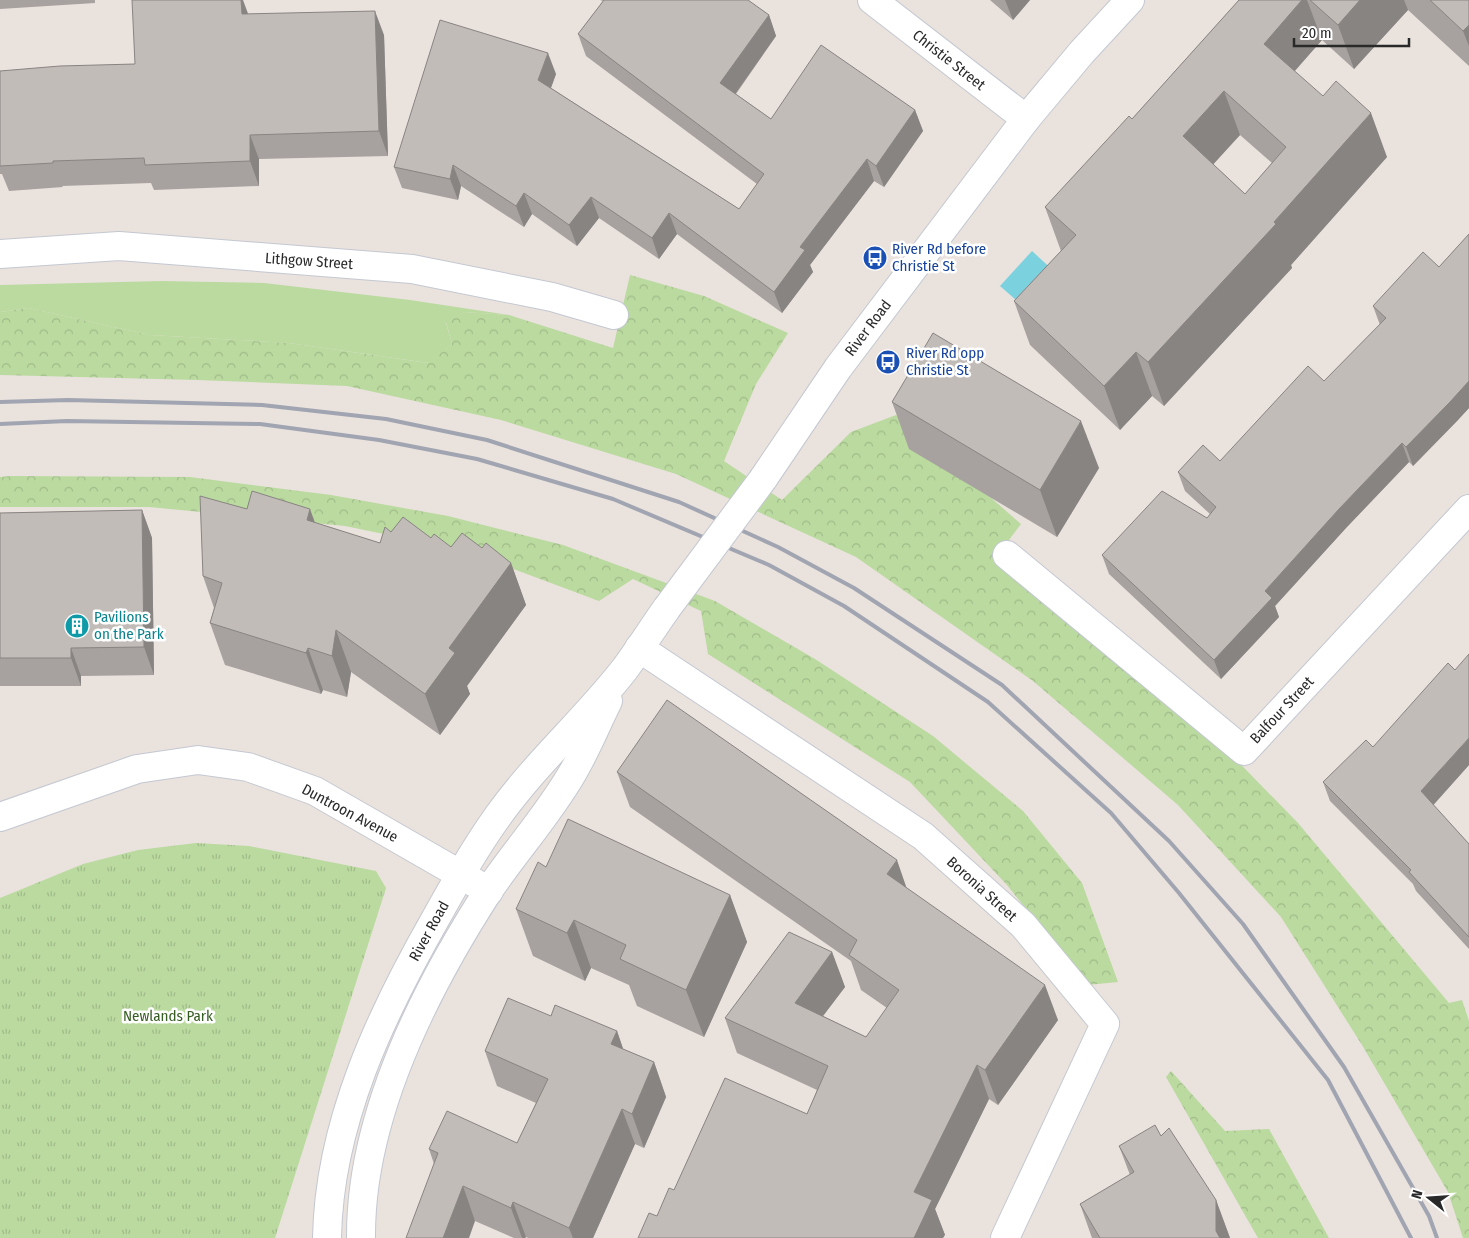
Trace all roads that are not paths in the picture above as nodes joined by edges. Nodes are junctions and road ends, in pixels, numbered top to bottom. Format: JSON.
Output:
{"nodes":[{"id":1,"x":872,"y":0,"type":"edge"},
{"id":2,"x":1130,"y":0,"type":"edge"},
{"id":3,"x":1026,"y":119,"type":"junction"},
{"id":4,"x":0,"y":254,"type":"edge"},
{"id":5,"x":614,"y":315,"type":"dead end"},
{"id":6,"x":1469,"y":509,"type":"edge"},
{"id":7,"x":1007,"y":555,"type":"dead end"},
{"id":8,"x":639,"y":648,"type":"junction"},
{"id":9,"x":623,"y":670,"type":"junction"},
{"id":10,"x":0,"y":817,"type":"edge"},
{"id":11,"x":461,"y":874,"type":"junction"},
{"id":12,"x":489,"y":891,"type":"junction"},
{"id":13,"x":327,"y":1238,"type":"edge"},
{"id":14,"x":361,"y":1238,"type":"edge"},
{"id":15,"x":1005,"y":1238,"type":"edge"}],
"edges":[{"from":1,"to":3,"type":"street","name":"Christie Street"},
{"from":2,"to":3,"type":"street","name":"River Road"},
{"from":3,"to":8,"type":"street","name":"River Road","bridge":true},
{"from":4,"to":5,"type":"street","name":"Lithgow Street"},
{"from":6,"to":7,"type":"street","name":"Balfour Street"},
{"from":8,"to":9,"type":"street","name":"River Road"},
{"from":8,"to":15,"type":"street","name":"Boronia Street"},
{"from":9,"to":11,"type":"street","name":"River Road"},
{"from":9,"to":12,"type":"street","name":"River Road"},
{"from":10,"to":11,"type":"street","name":"Duntroon Avenue"},
{"from":11,"to":12,"type":"street","name":"Duntroon Avenue"},
{"from":11,"to":13,"type":"street","name":"River Road"},
{"from":12,"to":14,"type":"street","name":"River Road"}]}
